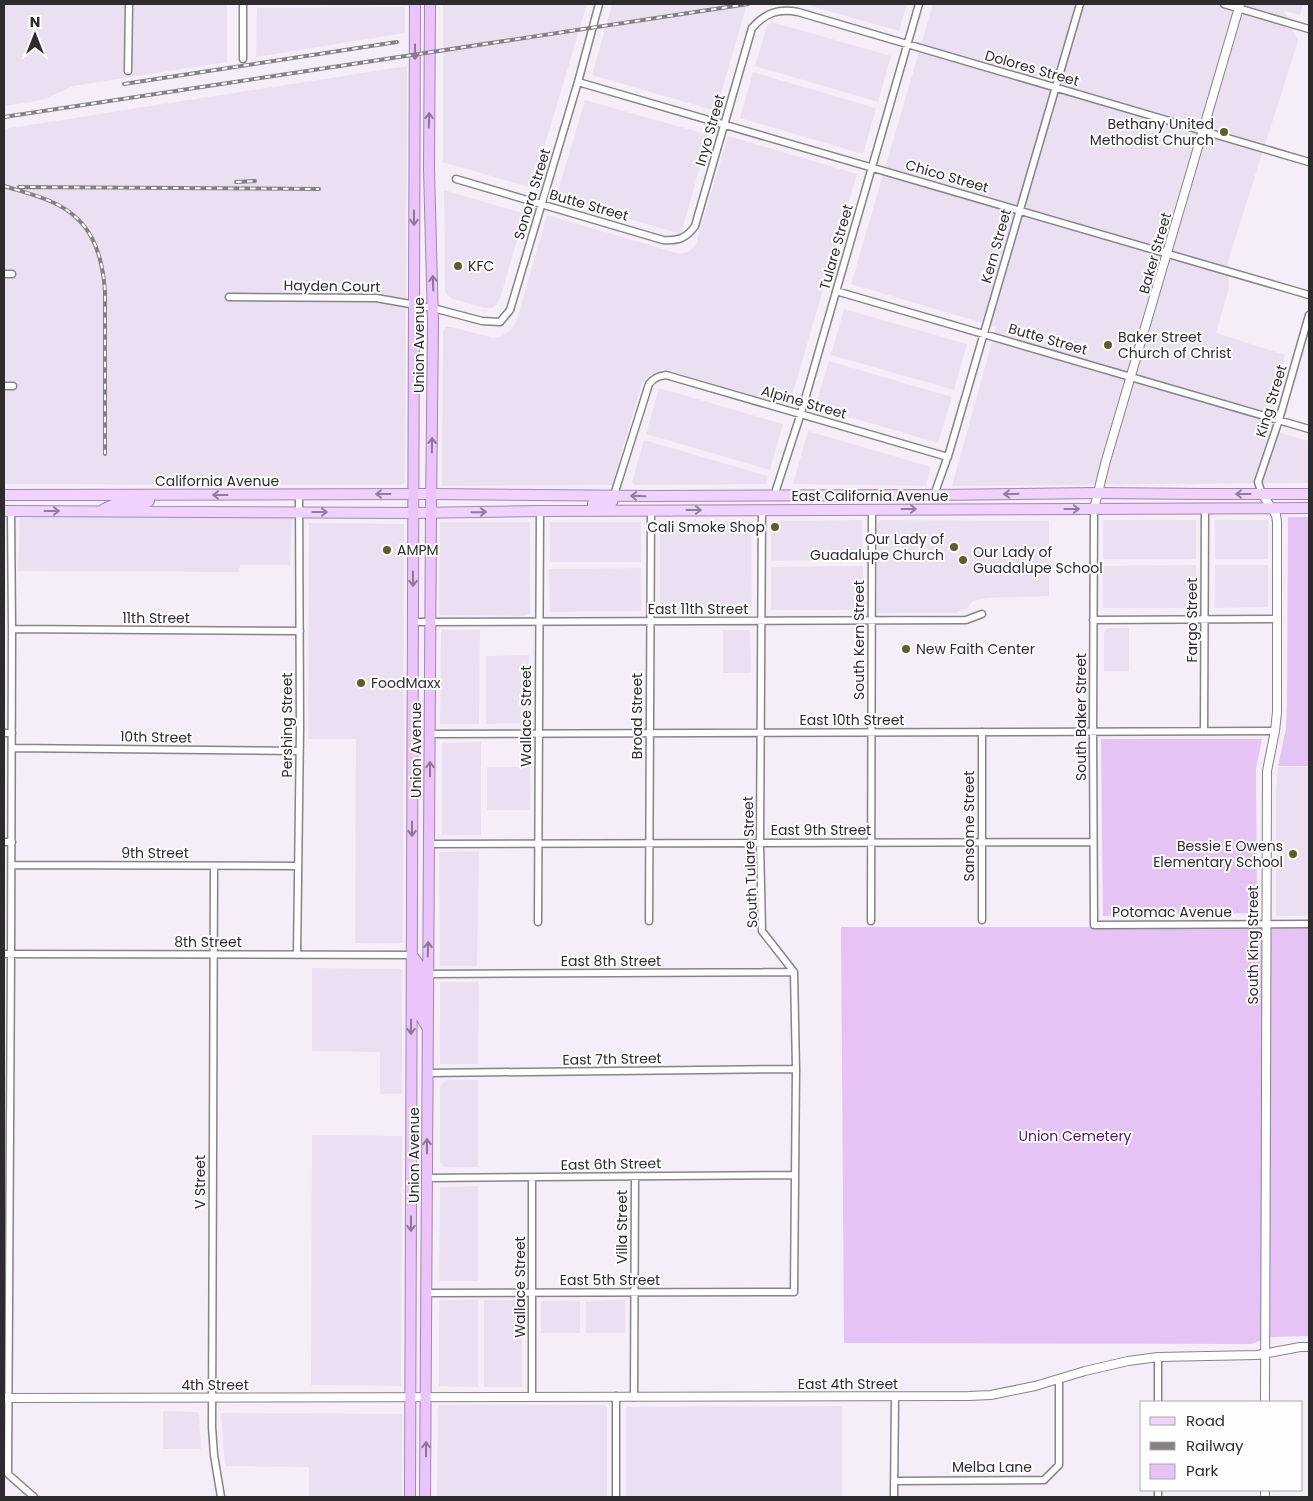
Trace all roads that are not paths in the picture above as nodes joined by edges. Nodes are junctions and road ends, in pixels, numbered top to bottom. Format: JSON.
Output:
{"nodes":[{"id":1,"x":129,"y":4,"type":"edge"},
{"id":2,"x":243,"y":4,"type":"edge"},
{"id":3,"x":415,"y":4,"type":"edge"},
{"id":4,"x":430,"y":4,"type":"edge"},
{"id":5,"x":599,"y":4,"type":"edge"},
{"id":6,"x":920,"y":4,"type":"edge"},
{"id":7,"x":1080,"y":4,"type":"edge"},
{"id":8,"x":1224,"y":4,"type":"edge"},
{"id":9,"x":1240,"y":6,"type":"edge"},
{"id":10,"x":752,"y":28,"type":"joint"},
{"id":11,"x":1309,"y":29,"type":"edge"},
{"id":12,"x":908,"y":45,"type":"junction"},
{"id":13,"x":243,"y":59,"type":"dead end"},
{"id":14,"x":128,"y":71,"type":"dead end"},
{"id":15,"x":578,"y":82,"type":"junction"},
{"id":16,"x":1056,"y":88,"type":"junction"},
{"id":17,"x":725,"y":125,"type":"junction"},
{"id":18,"x":1203,"y":131,"type":"junction"},
{"id":19,"x":1309,"y":162,"type":"edge"},
{"id":20,"x":872,"y":168,"type":"junction"},
{"id":21,"x":456,"y":179,"type":"dead end"},
{"id":22,"x":542,"y":204,"type":"junction"},
{"id":23,"x":1020,"y":211,"type":"junction"},
{"id":24,"x":686,"y":237,"type":"joint"},
{"id":25,"x":1167,"y":254,"type":"junction"},
{"id":26,"x":4,"y":274,"type":"edge"},
{"id":27,"x":12,"y":274,"type":"dead end"},
{"id":28,"x":836,"y":291,"type":"junction"},
{"id":29,"x":1309,"y":295,"type":"edge"},
{"id":30,"x":229,"y":297,"type":"dead end"},
{"id":31,"x":414,"y":304,"type":"junction"},
{"id":32,"x":433,"y":308,"type":"junction"},
{"id":33,"x":1309,"y":315,"type":"edge"},
{"id":34,"x":984,"y":334,"type":"junction"},
{"id":35,"x":1131,"y":377,"type":"junction"},
{"id":36,"x":4,"y":386,"type":"edge"},
{"id":37,"x":13,"y":386,"type":"dead end"},
{"id":38,"x":800,"y":413,"type":"junction"},
{"id":39,"x":1279,"y":420,"type":"junction"},
{"id":40,"x":1309,"y":429,"type":"edge"},
{"id":41,"x":948,"y":457,"type":"junction"},
{"id":42,"x":1097,"y":493,"type":"junction"},
{"id":43,"x":413,"y":494,"type":"junction"},
{"id":44,"x":431,"y":494,"type":"junction"},
{"id":45,"x":1262,"y":494,"type":"junction"},
{"id":46,"x":1309,"y":494,"type":"edge"},
{"id":47,"x":4,"y":495,"type":"edge"},
{"id":48,"x":47,"y":495,"type":"junction"},
{"id":49,"x":150,"y":495,"type":"junction"},
{"id":50,"x":299,"y":495,"type":"junction"},
{"id":51,"x":614,"y":495,"type":"junction"},
{"id":52,"x":920,"y":495,"type":"junction"},
{"id":53,"x":934,"y":495,"type":"junction"},
{"id":54,"x":702,"y":496,"type":"junction"},
{"id":55,"x":774,"y":496,"type":"junction"},
{"id":56,"x":1205,"y":508,"type":"junction"},
{"id":57,"x":1272,"y":508,"type":"junction"},
{"id":58,"x":1309,"y":508,"type":"edge"},
{"id":59,"x":1094,"y":509,"type":"junction"},
{"id":60,"x":566,"y":510,"type":"junction"},
{"id":61,"x":651,"y":510,"type":"junction"},
{"id":62,"x":720,"y":510,"type":"junction"},
{"id":63,"x":762,"y":510,"type":"junction"},
{"id":64,"x":872,"y":510,"type":"junction"},
{"id":65,"x":8,"y":511,"type":"edge"},
{"id":66,"x":101,"y":511,"type":"junction"},
{"id":67,"x":540,"y":511,"type":"junction"},
{"id":68,"x":299,"y":512,"type":"junction"},
{"id":69,"x":431,"y":512,"type":"junction"},
{"id":70,"x":413,"y":513,"type":"junction"},
{"id":71,"x":982,"y":614,"type":"dead end"},
{"id":72,"x":872,"y":620,"type":"junction"},
{"id":73,"x":1093,"y":620,"type":"junction"},
{"id":74,"x":1204,"y":620,"type":"junction"},
{"id":75,"x":1276,"y":620,"type":"junction"},
{"id":76,"x":650,"y":621,"type":"junction"},
{"id":77,"x":761,"y":621,"type":"junction"},
{"id":78,"x":413,"y":622,"type":"junction"},
{"id":79,"x":430,"y":622,"type":"junction"},
{"id":80,"x":539,"y":622,"type":"junction"},
{"id":81,"x":12,"y":629,"type":"junction"},
{"id":82,"x":300,"y":631,"type":"junction"},
{"id":83,"x":1204,"y":731,"type":"junction"},
{"id":84,"x":1275,"y":731,"type":"junction"},
{"id":85,"x":760,"y":732,"type":"junction"},
{"id":86,"x":871,"y":732,"type":"junction"},
{"id":87,"x":982,"y":732,"type":"junction"},
{"id":88,"x":1093,"y":732,"type":"junction"},
{"id":89,"x":4,"y":733,"type":"edge"},
{"id":90,"x":12,"y":733,"type":"junction"},
{"id":91,"x":539,"y":733,"type":"junction"},
{"id":92,"x":650,"y":733,"type":"junction"},
{"id":93,"x":430,"y":734,"type":"junction"},
{"id":94,"x":12,"y":748,"type":"junction"},
{"id":95,"x":299,"y":751,"type":"junction"},
{"id":96,"x":4,"y":842,"type":"edge"},
{"id":97,"x":12,"y":842,"type":"junction"},
{"id":98,"x":982,"y":842,"type":"junction"},
{"id":99,"x":1093,"y":842,"type":"junction"},
{"id":100,"x":760,"y":843,"type":"junction"},
{"id":101,"x":871,"y":843,"type":"junction"},
{"id":102,"x":429,"y":844,"type":"junction"},
{"id":103,"x":538,"y":844,"type":"junction"},
{"id":104,"x":649,"y":844,"type":"junction"},
{"id":105,"x":12,"y":865,"type":"junction"},
{"id":106,"x":214,"y":866,"type":"junction"},
{"id":107,"x":297,"y":866,"type":"junction"},
{"id":108,"x":871,"y":920,"type":"dead end"},
{"id":109,"x":982,"y":920,"type":"dead end"},
{"id":110,"x":649,"y":921,"type":"dead end"},
{"id":111,"x":538,"y":922,"type":"dead end"},
{"id":112,"x":1266,"y":924,"type":"junction"},
{"id":113,"x":1309,"y":924,"type":"edge"},
{"id":114,"x":1094,"y":925,"type":"joint"},
{"id":115,"x":4,"y":954,"type":"edge"},
{"id":116,"x":11,"y":954,"type":"junction"},
{"id":117,"x":213,"y":954,"type":"junction"},
{"id":118,"x":297,"y":955,"type":"junction"},
{"id":119,"x":412,"y":955,"type":"junction"},
{"id":120,"x":794,"y":972,"type":"junction"},
{"id":121,"x":428,"y":974,"type":"junction"},
{"id":122,"x":428,"y":1028,"type":"junction"},
{"id":123,"x":7,"y":1066,"type":"edge"},
{"id":124,"x":796,"y":1069,"type":"junction"},
{"id":125,"x":428,"y":1073,"type":"junction"},
{"id":126,"x":7,"y":1175,"type":"edge"},
{"id":127,"x":794,"y":1175,"type":"junction"},
{"id":128,"x":635,"y":1177,"type":"junction"},
{"id":129,"x":427,"y":1178,"type":"junction"},
{"id":130,"x":532,"y":1178,"type":"junction"},
{"id":131,"x":427,"y":1293,"type":"junction"},
{"id":132,"x":532,"y":1293,"type":"junction"},
{"id":133,"x":634,"y":1293,"type":"junction"},
{"id":134,"x":1309,"y":1347,"type":"edge"},
{"id":135,"x":1265,"y":1354,"type":"junction"},
{"id":136,"x":1158,"y":1357,"type":"junction"},
{"id":137,"x":1059,"y":1379,"type":"junction"},
{"id":138,"x":532,"y":1396,"type":"junction"},
{"id":139,"x":616,"y":1396,"type":"junction"},
{"id":140,"x":634,"y":1397,"type":"junction"},
{"id":141,"x":895,"y":1397,"type":"junction"},
{"id":142,"x":6,"y":1398,"type":"edge"},
{"id":143,"x":212,"y":1398,"type":"junction"},
{"id":144,"x":410,"y":1398,"type":"junction"},
{"id":145,"x":426,"y":1398,"type":"junction"},
{"id":146,"x":1158,"y":1401,"type":"edge"},
{"id":147,"x":1265,"y":1401,"type":"edge"},
{"id":148,"x":894,"y":1481,"type":"junction"},
{"id":149,"x":34,"y":1497,"type":"edge"},
{"id":150,"x":221,"y":1497,"type":"edge"},
{"id":151,"x":410,"y":1497,"type":"edge"},
{"id":152,"x":426,"y":1497,"type":"edge"},
{"id":153,"x":616,"y":1497,"type":"edge"},
{"id":154,"x":894,"y":1497,"type":"edge"}],
"edges":[{"from":1,"to":14,"type":"street"},
{"from":2,"to":13,"type":"street"},
{"from":3,"to":31,"type":"highway","name":"Union Avenue","one_way":true},
{"from":32,"to":4,"type":"highway","name":"Union Avenue","one_way":true},
{"from":5,"to":15,"type":"street","name":"Sonora Street"},
{"from":6,"to":12,"type":"street","name":"Tulare Street"},
{"from":7,"to":16,"type":"street","name":"Kern Street"},
{"from":8,"to":9,"type":"street"},
{"from":9,"to":11,"type":"street"},
{"from":9,"to":18,"type":"street","name":"Baker Street"},
{"from":10,"to":12,"type":"street","name":"Dolores Street"},
{"from":10,"to":17,"type":"street","name":"Inyo Street"},
{"from":12,"to":16,"type":"street","name":"Dolores Street"},
{"from":12,"to":20,"type":"street","name":"Tulare Street"},
{"from":15,"to":17,"type":"street","name":"Chico Street"},
{"from":15,"to":22,"type":"street","name":"Sonora Street"},
{"from":16,"to":18,"type":"street","name":"Dolores Street"},
{"from":16,"to":23,"type":"street","name":"Kern Street"},
{"from":17,"to":20,"type":"street","name":"Chico Street"},
{"from":17,"to":24,"type":"street","name":"Inyo Street"},
{"from":18,"to":19,"type":"street","name":"Dolores Street"},
{"from":18,"to":25,"type":"street","name":"Baker Street"},
{"from":20,"to":23,"type":"street","name":"Chico Street"},
{"from":20,"to":28,"type":"street","name":"Tulare Street"},
{"from":21,"to":22,"type":"street","name":"Butte Street"},
{"from":22,"to":24,"type":"street","name":"Butte Street"},
{"from":22,"to":32,"type":"street","name":"Sonora Street"},
{"from":23,"to":25,"type":"street","name":"Chico Street"},
{"from":23,"to":34,"type":"street","name":"Kern Street"},
{"from":25,"to":29,"type":"street","name":"Chico Street"},
{"from":25,"to":35,"type":"street","name":"Baker Street"},
{"from":26,"to":27,"type":"street"},
{"from":28,"to":34,"type":"street","name":"Butte Street"},
{"from":28,"to":38,"type":"street","name":"Tulare Street"},
{"from":30,"to":31,"type":"street","name":"Hayden Court"},
{"from":31,"to":32,"type":"street","name":"Hayden Court"},
{"from":31,"to":43,"type":"highway","name":"Union Avenue"},
{"from":44,"to":32,"type":"highway","name":"Union Avenue","one_way":true},
{"from":33,"to":39,"type":"street","name":"King Street"},
{"from":34,"to":35,"type":"street","name":"Butte Street"},
{"from":34,"to":41,"type":"street","name":"Kern Street"},
{"from":35,"to":39,"type":"street","name":"Butte Street"},
{"from":35,"to":42,"type":"street","name":"Baker Street"},
{"from":36,"to":37,"type":"street"},
{"from":38,"to":41,"type":"street","name":"Alpine Street"},
{"from":38,"to":51,"type":"street","name":"Alpine Street"},
{"from":38,"to":55,"type":"street","name":"Tulare Street"},
{"from":39,"to":40,"type":"street","name":"Butte Street"},
{"from":39,"to":45,"type":"street","name":"King Street"},
{"from":41,"to":53,"type":"street","name":"Kern Street"},
{"from":45,"to":42,"type":"main road","name":"East California Avenue","one_way":true},
{"from":42,"to":53,"type":"main road","name":"East California Avenue","one_way":true},
{"from":42,"to":59,"type":"street","name":"Baker Street"},
{"from":43,"to":44,"type":"main road","name":"California Avenue"},
{"from":43,"to":50,"type":"main road","name":"California Avenue","one_way":true},
{"from":43,"to":70,"type":"highway","name":"Union Avenue"},
{"from":44,"to":51,"type":"main road","name":"East California Avenue"},
{"from":44,"to":69,"type":"highway","name":"Union Avenue"},
{"from":45,"to":46,"type":"main road","name":"East California Avenue"},
{"from":45,"to":57,"type":"street","name":"South King Street"},
{"from":47,"to":48,"type":"main road","name":"California Avenue"},
{"from":48,"to":49,"type":"main road","name":"California Avenue"},
{"from":48,"to":65,"type":"main road"},
{"from":50,"to":49,"type":"main road","name":"California Avenue","one_way":true},
{"from":49,"to":66,"type":"main road"},
{"from":50,"to":68,"type":"street","name":"Pershing Street"},
{"from":54,"to":51,"type":"main road","name":"East California Avenue","one_way":true},
{"from":51,"to":60,"type":"main road"},
{"from":52,"to":53,"type":"main road","name":"East California Avenue"},
{"from":52,"to":55,"type":"main road","name":"East California Avenue"},
{"from":52,"to":64,"type":"main road"},
{"from":54,"to":55,"type":"main road","name":"East California Avenue"},
{"from":54,"to":61,"type":"main road"},
{"from":55,"to":62,"type":"main road"},
{"from":56,"to":57,"type":"main road","name":"East California Avenue"},
{"from":56,"to":59,"type":"main road","name":"East California Avenue"},
{"from":56,"to":74,"type":"street","name":"Fargo Street"},
{"from":57,"to":58,"type":"main road","name":"East California Avenue"},
{"from":57,"to":75,"type":"street","name":"South King Street"},
{"from":64,"to":59,"type":"main road","name":"East California Avenue","one_way":true},
{"from":59,"to":73,"type":"street","name":"South Baker Street"},
{"from":60,"to":61,"type":"main road","name":"East California Avenue"},
{"from":60,"to":67,"type":"main road","name":"East California Avenue"},
{"from":61,"to":62,"type":"main road","name":"East California Avenue","one_way":true},
{"from":61,"to":76,"type":"street","name":"Broad Street"},
{"from":62,"to":63,"type":"main road","name":"East California Avenue"},
{"from":63,"to":64,"type":"main road","name":"East California Avenue"},
{"from":63,"to":77,"type":"street","name":"South Tulare Street"},
{"from":64,"to":72,"type":"street","name":"South Kern Street"},
{"from":65,"to":66,"type":"main road","one_way":true},
{"from":65,"to":81,"type":"street"},
{"from":66,"to":68,"type":"main road"},
{"from":69,"to":67,"type":"main road","name":"East California Avenue","one_way":true},
{"from":67,"to":80,"type":"street","name":"Wallace Street"},
{"from":68,"to":70,"type":"main road","one_way":true},
{"from":68,"to":82,"type":"street","name":"Pershing Street"},
{"from":69,"to":70,"type":"main road"},
{"from":69,"to":79,"type":"highway","name":"Union Avenue"},
{"from":70,"to":78,"type":"highway","name":"Union Avenue","one_way":true},
{"from":71,"to":72,"type":"street","name":"East 11th Street"},
{"from":72,"to":77,"type":"street","name":"East 11th Street"},
{"from":72,"to":86,"type":"street","name":"South Kern Street"},
{"from":73,"to":74,"type":"street"},
{"from":73,"to":88,"type":"street","name":"South Baker Street"},
{"from":74,"to":75,"type":"street"},
{"from":74,"to":83,"type":"street","name":"Fargo Street"},
{"from":75,"to":84,"type":"street","name":"South King Street"},
{"from":76,"to":77,"type":"street","name":"East 11th Street"},
{"from":76,"to":80,"type":"street","name":"East 11th Street"},
{"from":76,"to":92,"type":"street","name":"Broad Street"},
{"from":77,"to":85,"type":"street","name":"South Tulare Street"},
{"from":78,"to":79,"type":"street","name":"East 11th Street"},
{"from":78,"to":119,"type":"highway","name":"Union Avenue","one_way":true},
{"from":79,"to":80,"type":"street","name":"East 11th Street"},
{"from":79,"to":93,"type":"highway","name":"Union Avenue"},
{"from":80,"to":91,"type":"street","name":"Wallace Street"},
{"from":81,"to":82,"type":"street","name":"11th Street"},
{"from":81,"to":90,"type":"street"},
{"from":82,"to":95,"type":"street","name":"Pershing Street"},
{"from":83,"to":84,"type":"street","name":"East 10th Street"},
{"from":83,"to":88,"type":"street","name":"East 10th Street"},
{"from":84,"to":112,"type":"street","name":"South King Street"},
{"from":85,"to":86,"type":"street","name":"East 10th Street"},
{"from":85,"to":92,"type":"street","name":"East 10th Street"},
{"from":85,"to":100,"type":"street","name":"South Tulare Street"},
{"from":86,"to":87,"type":"street","name":"East 10th Street"},
{"from":86,"to":101,"type":"street","name":"South Kern Street"},
{"from":87,"to":88,"type":"street","name":"East 10th Street"},
{"from":87,"to":98,"type":"street","name":"Sansome Street"},
{"from":88,"to":99,"type":"street","name":"South Baker Street"},
{"from":89,"to":90,"type":"street"},
{"from":90,"to":94,"type":"street"},
{"from":91,"to":92,"type":"street","name":"East 10th Street"},
{"from":91,"to":93,"type":"street","name":"East 10th Street"},
{"from":91,"to":103,"type":"street","name":"Wallace Street"},
{"from":92,"to":104,"type":"street","name":"Broad Street"},
{"from":102,"to":93,"type":"highway","name":"Union Avenue","one_way":true},
{"from":94,"to":95,"type":"street","name":"10th Street"},
{"from":94,"to":97,"type":"street"},
{"from":95,"to":107,"type":"street","name":"Pershing Street"},
{"from":96,"to":97,"type":"street"},
{"from":97,"to":105,"type":"street"},
{"from":98,"to":99,"type":"street","name":"East 9th Street"},
{"from":98,"to":101,"type":"street","name":"East 9th Street"},
{"from":98,"to":109,"type":"street","name":"Sansome Street"},
{"from":99,"to":114,"type":"street","name":"South Baker Street"},
{"from":100,"to":101,"type":"street","name":"East 9th Street"},
{"from":100,"to":104,"type":"street","name":"East 9th Street"},
{"from":100,"to":120,"type":"street","name":"South Tulare Street"},
{"from":101,"to":108,"type":"street","name":"South Kern Street"},
{"from":102,"to":103,"type":"street","name":"East 9th Street"},
{"from":121,"to":102,"type":"highway","name":"Union Avenue","one_way":true},
{"from":103,"to":104,"type":"street","name":"East 9th Street"},
{"from":103,"to":111,"type":"street","name":"Wallace Street"},
{"from":104,"to":110,"type":"street","name":"Broad Street"},
{"from":105,"to":106,"type":"street","name":"9th Street"},
{"from":105,"to":116,"type":"street"},
{"from":106,"to":107,"type":"street","name":"9th Street"},
{"from":106,"to":117,"type":"street","name":"V Street"},
{"from":107,"to":118,"type":"street","name":"Pershing Street"},
{"from":112,"to":113,"type":"street","name":"Potomac Avenue"},
{"from":112,"to":114,"type":"street","name":"Potomac Avenue"},
{"from":112,"to":135,"type":"street","name":"South King Street"},
{"from":115,"to":116,"type":"street","name":"8th Street"},
{"from":116,"to":117,"type":"street","name":"8th Street"},
{"from":116,"to":123,"type":"street"},
{"from":117,"to":118,"type":"street","name":"8th Street"},
{"from":117,"to":143,"type":"street","name":"V Street"},
{"from":118,"to":119,"type":"street","name":"8th Street"},
{"from":119,"to":122,"type":"highway"},
{"from":119,"to":144,"type":"highway","name":"Union Avenue","one_way":true},
{"from":120,"to":121,"type":"street","name":"East 8th Street"},
{"from":120,"to":124,"type":"street"},
{"from":121,"to":122,"type":"highway","name":"Union Avenue"},
{"from":122,"to":125,"type":"highway","name":"Union Avenue"},
{"from":123,"to":126,"type":"street"},
{"from":124,"to":125,"type":"street","name":"East 7th Street"},
{"from":124,"to":127,"type":"street"},
{"from":129,"to":125,"type":"highway","name":"Union Avenue","one_way":true},
{"from":126,"to":142,"type":"street"},
{"from":127,"to":128,"type":"street","name":"East 6th Street"},
{"from":127,"to":133,"type":"street","name":"East 5th Street"},
{"from":128,"to":130,"type":"street","name":"East 6th Street"},
{"from":128,"to":133,"type":"street","name":"Villa Street"},
{"from":129,"to":130,"type":"street","name":"East 6th Street"},
{"from":129,"to":131,"type":"highway","name":"Union Avenue"},
{"from":130,"to":132,"type":"street","name":"Wallace Street"},
{"from":131,"to":132,"type":"street","name":"East 5th Street"},
{"from":131,"to":145,"type":"highway","name":"Union Avenue"},
{"from":132,"to":133,"type":"street","name":"East 5th Street"},
{"from":132,"to":138,"type":"street","name":"Wallace Street"},
{"from":133,"to":140,"type":"street","name":"Villa Street"},
{"from":134,"to":135,"type":"street","name":"East 4th Street"},
{"from":135,"to":136,"type":"street","name":"East 4th Street"},
{"from":135,"to":147,"type":"street","name":"South King Street"},
{"from":136,"to":137,"type":"street","name":"East 4th Street"},
{"from":136,"to":146,"type":"street"},
{"from":137,"to":141,"type":"street","name":"East 4th Street"},
{"from":137,"to":148,"type":"street","name":"Melba Lane"},
{"from":138,"to":139,"type":"street","name":"East 4th Street"},
{"from":138,"to":145,"type":"street","name":"East 4th Street"},
{"from":139,"to":140,"type":"street","name":"East 4th Street"},
{"from":139,"to":153,"type":"street"},
{"from":140,"to":141,"type":"street","name":"East 4th Street"},
{"from":141,"to":148,"type":"street"},
{"from":142,"to":143,"type":"street","name":"4th Street"},
{"from":142,"to":149,"type":"street"},
{"from":143,"to":144,"type":"street","name":"4th Street"},
{"from":143,"to":150,"type":"street","name":"V Street"},
{"from":144,"to":145,"type":"street","name":"4th Street"},
{"from":144,"to":151,"type":"highway","name":"Union Avenue"},
{"from":152,"to":145,"type":"highway","name":"Union Avenue","one_way":true},
{"from":148,"to":154,"type":"street"}]}
